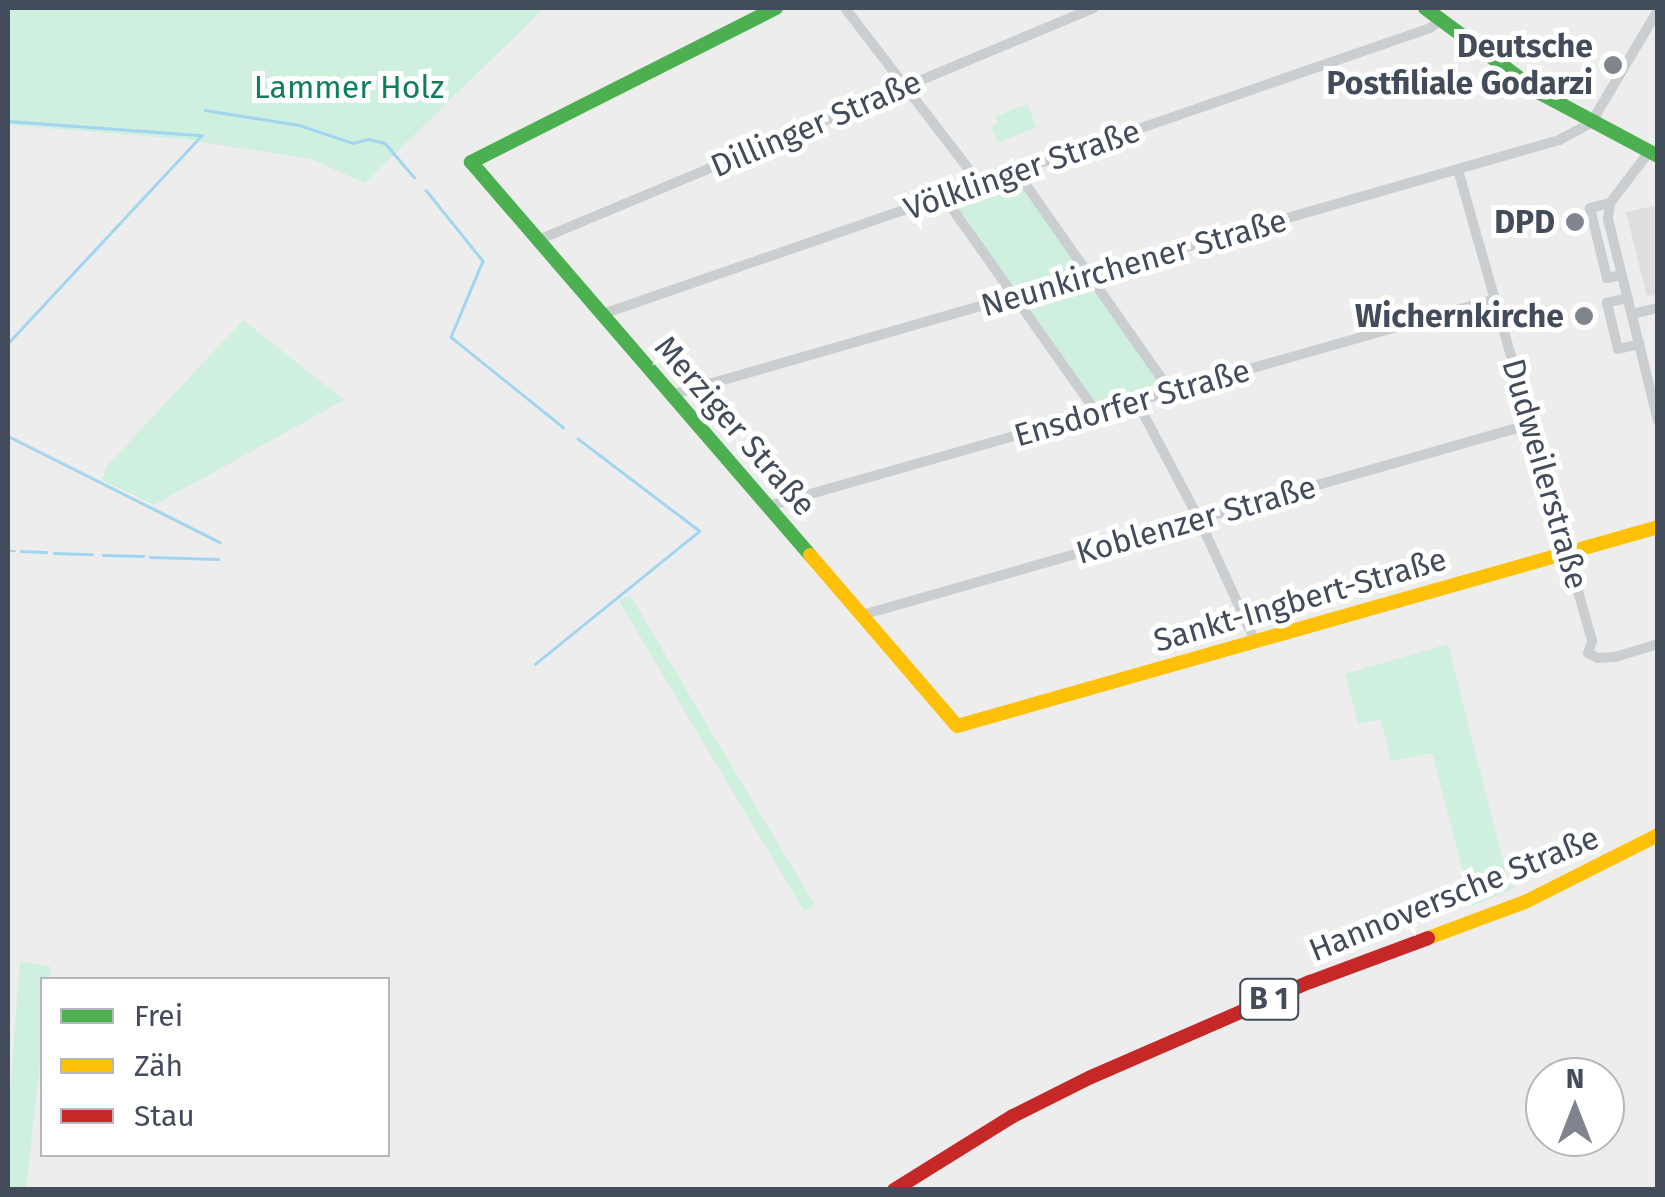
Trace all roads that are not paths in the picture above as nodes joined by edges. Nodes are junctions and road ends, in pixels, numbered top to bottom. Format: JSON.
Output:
{"nodes":[{"id":1,"x":776,"y":8,"type":"edge"},
{"id":2,"x":845,"y":8,"type":"edge"},
{"id":3,"x":1094,"y":8,"type":"edge"},
{"id":4,"x":1425,"y":8,"type":"edge"},
{"id":5,"x":1658,"y":10,"type":"edge"},
{"id":6,"x":1441,"y":20,"type":"junction"},
{"id":7,"x":905,"y":86,"type":"junction"},
{"id":8,"x":1591,"y":123,"type":"junction"},
{"id":9,"x":1654,"y":154,"type":"edge"},
{"id":10,"x":1458,"y":170,"type":"junction"},
{"id":11,"x":1017,"y":172,"type":"junction"},
{"id":12,"x":981,"y":184,"type":"junction"},
{"id":13,"x":944,"y":197,"type":"junction"},
{"id":14,"x":1610,"y":203,"type":"junction"},
{"id":15,"x":538,"y":240,"type":"junction"},
{"id":16,"x":1091,"y":274,"type":"junction"},
{"id":17,"x":1622,"y":274,"type":"junction"},
{"id":18,"x":1016,"y":298,"type":"junction"},
{"id":19,"x":1628,"y":298,"type":"junction"},
{"id":20,"x":1495,"y":299,"type":"junction"},
{"id":21,"x":1658,"y":308,"type":"edge"},
{"id":22,"x":1632,"y":314,"type":"junction"},
{"id":23,"x":600,"y":315,"type":"junction"},
{"id":24,"x":1639,"y":344,"type":"junction"},
{"id":25,"x":1172,"y":393,"type":"junction"},
{"id":26,"x":674,"y":394,"type":"junction"},
{"id":27,"x":1137,"y":402,"type":"junction"},
{"id":28,"x":1097,"y":413,"type":"junction"},
{"id":29,"x":1658,"y":420,"type":"edge"},
{"id":30,"x":1530,"y":424,"type":"junction"},
{"id":31,"x":768,"y":506,"type":"junction"},
{"id":32,"x":1200,"y":519,"type":"junction"},
{"id":33,"x":1658,"y":527,"type":"edge"},
{"id":34,"x":1567,"y":552,"type":"junction"},
{"id":35,"x":862,"y":615,"type":"junction"},
{"id":36,"x":1255,"y":641,"type":"junction"},
{"id":37,"x":1658,"y":644,"type":"edge"},
{"id":38,"x":957,"y":726,"type":"joint"},
{"id":39,"x":1658,"y":835,"type":"edge"},
{"id":40,"x":894,"y":1190,"type":"edge"}],
"edges":[{"from":1,"to":15,"type":"street","name":"Merziger Straße"},
{"from":2,"to":7,"type":"street"},
{"from":3,"to":7,"type":"street","name":"Dillinger Straße"},
{"from":4,"to":6,"type":"street"},
{"from":5,"to":8,"type":"street"},
{"from":6,"to":8,"type":"street"},
{"from":6,"to":11,"type":"street","name":"Völklinger Straße"},
{"from":7,"to":12,"type":"street"},
{"from":7,"to":15,"type":"street","name":"Dillinger Straße"},
{"from":8,"to":9,"type":"street"},
{"from":8,"to":10,"type":"street","name":"Neunkirchener Straße"},
{"from":9,"to":14,"type":"street"},
{"from":10,"to":16,"type":"street","name":"Neunkirchener Straße"},
{"from":10,"to":20,"type":"street","name":"Dudweilerstraße"},
{"from":11,"to":12,"type":"street","name":"Völklinger Straße"},
{"from":11,"to":16,"type":"street"},
{"from":12,"to":13,"type":"street","name":"Völklinger Straße"},
{"from":13,"to":18,"type":"street"},
{"from":13,"to":23,"type":"street","name":"Völklinger Straße"},
{"from":14,"to":17,"type":"street"},
{"from":14,"to":17,"type":"street"},
{"from":15,"to":23,"type":"street","name":"Merziger Straße"},
{"from":16,"to":18,"type":"street","name":"Neunkirchener Straße"},
{"from":16,"to":25,"type":"street"},
{"from":17,"to":19,"type":"street"},
{"from":18,"to":26,"type":"street","name":"Neunkirchener Straße"},
{"from":18,"to":28,"type":"street"},
{"from":19,"to":22,"type":"street"},
{"from":19,"to":24,"type":"street"},
{"from":20,"to":25,"type":"street","name":"Ensdorfer Straße"},
{"from":20,"to":30,"type":"street","name":"Dudweilerstraße"},
{"from":21,"to":22,"type":"street"},
{"from":22,"to":24,"type":"street"},
{"from":23,"to":26,"type":"street","name":"Merziger Straße"},
{"from":24,"to":29,"type":"street"},
{"from":25,"to":27,"type":"street","name":"Ensdorfer Straße"},
{"from":26,"to":31,"type":"street","name":"Merziger Straße"},
{"from":27,"to":28,"type":"street","name":"Ensdorfer Straße"},
{"from":27,"to":32,"type":"street"},
{"from":28,"to":31,"type":"street","name":"Ensdorfer Straße"},
{"from":30,"to":32,"type":"street","name":"Koblenzer Straße"},
{"from":30,"to":34,"type":"street","name":"Dudweilerstraße"},
{"from":31,"to":35,"type":"street","name":"Merziger Straße"},
{"from":32,"to":35,"type":"street","name":"Koblenzer Straße"},
{"from":32,"to":36,"type":"street"},
{"from":33,"to":34,"type":"street","name":"Sankt-Ingbert-Straße"},
{"from":34,"to":36,"type":"street","name":"Sankt-Ingbert-Straße"},
{"from":34,"to":37,"type":"street","name":"Dudweilerstraße"},
{"from":35,"to":38,"type":"street","name":"Merziger Straße"},
{"from":36,"to":38,"type":"street","name":"Sankt-Ingbert-Straße"},
{"from":39,"to":40,"type":"street","name":"Hannoversche Straße","number":"B 1"}]}
